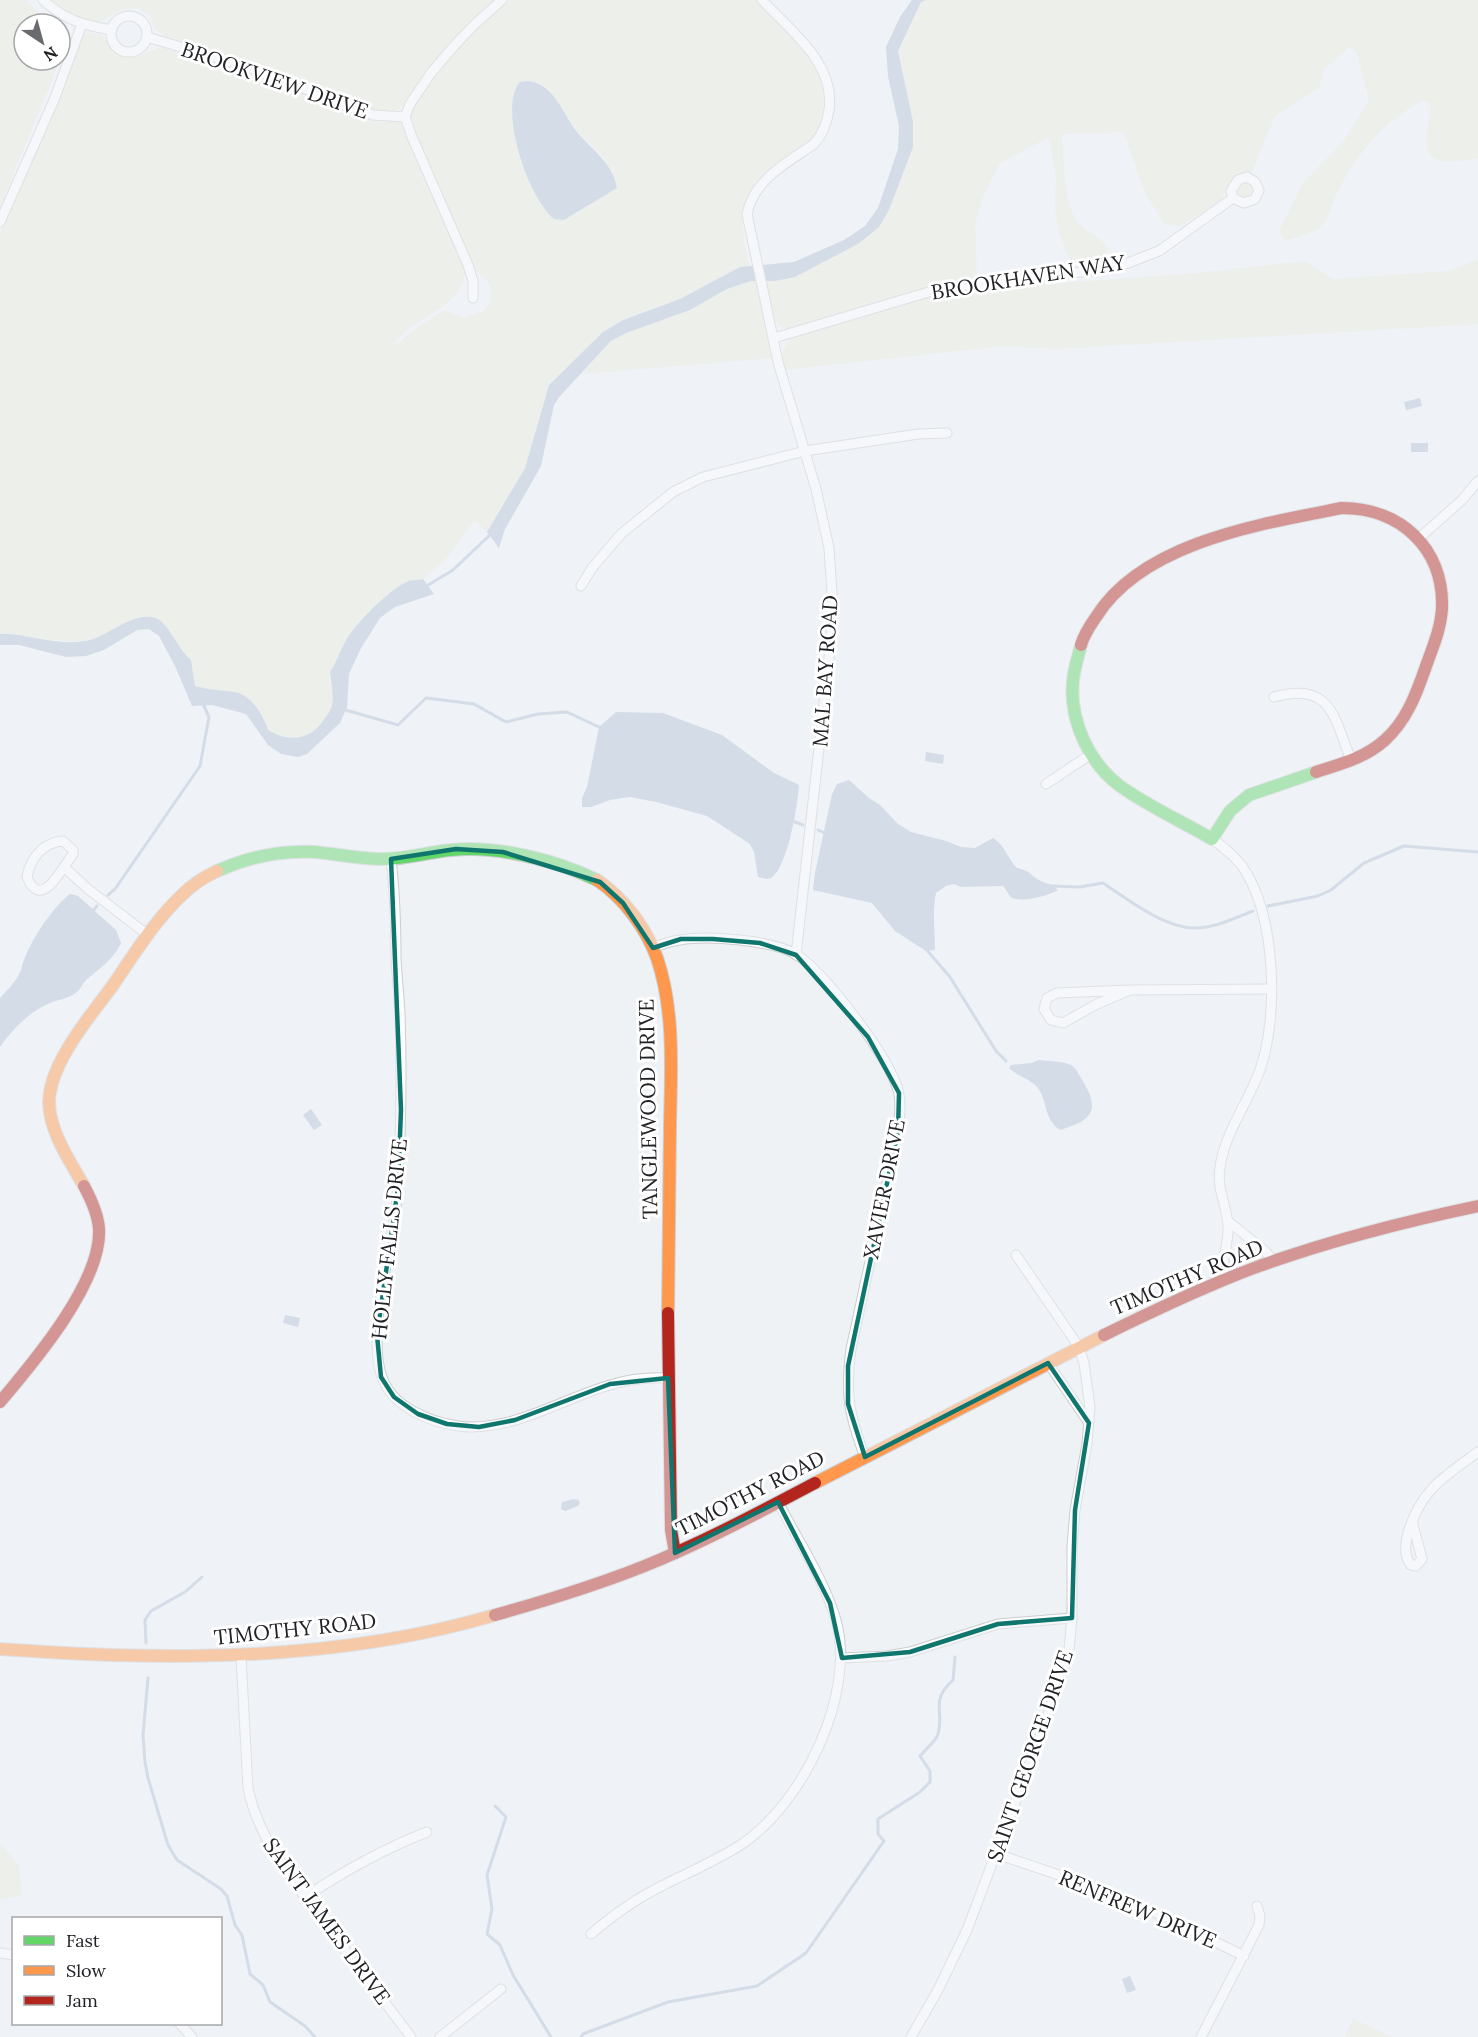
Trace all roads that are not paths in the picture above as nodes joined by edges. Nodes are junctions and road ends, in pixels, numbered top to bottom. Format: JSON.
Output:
{"nodes":[{"id":1,"x":43,"y":0,"type":"edge"},
{"id":2,"x":502,"y":0,"type":"edge"},
{"id":3,"x":762,"y":0,"type":"edge"},
{"id":4,"x":82,"y":24,"type":"junction"},
{"id":5,"x":111,"y":30,"type":"junction"},
{"id":6,"x":147,"y":37,"type":"junction"},
{"id":7,"x":405,"y":117,"type":"junction"},
{"id":8,"x":1233,"y":198,"type":"dead end"},
{"id":9,"x":0,"y":222,"type":"edge"},
{"id":10,"x":473,"y":298,"type":"dead end"},
{"id":11,"x":774,"y":338,"type":"junction"},
{"id":12,"x":947,"y":433,"type":"dead end"},
{"id":13,"x":805,"y":451,"type":"junction"},
{"id":14,"x":1478,"y":481,"type":"edge"},
{"id":15,"x":1418,"y":539,"type":"junction"},
{"id":16,"x":581,"y":586,"type":"dead end"},
{"id":17,"x":1274,"y":697,"type":"dead end"},
{"id":18,"x":1091,"y":754,"type":"junction"},
{"id":19,"x":1351,"y":760,"type":"junction"},
{"id":20,"x":1046,"y":784,"type":"dead end"},
{"id":21,"x":1212,"y":838,"type":"junction"},
{"id":22,"x":391,"y":860,"type":"junction"},
{"id":23,"x":64,"y":867,"type":"junction"},
{"id":24,"x":147,"y":935,"type":"junction"},
{"id":25,"x":653,"y":948,"type":"junction"},
{"id":26,"x":796,"y":955,"type":"junction"},
{"id":27,"x":1272,"y":989,"type":"junction"},
{"id":28,"x":1130,"y":990,"type":"junction"},
{"id":29,"x":1478,"y":1206,"type":"edge"},
{"id":30,"x":1228,"y":1221,"type":"junction"},
{"id":31,"x":1016,"y":1255,"type":"dead end"},
{"id":32,"x":1274,"y":1261,"type":"junction"},
{"id":33,"x":1225,"y":1280,"type":"junction"},
{"id":34,"x":1079,"y":1347,"type":"junction"},
{"id":35,"x":1048,"y":1363,"type":"junction"},
{"id":36,"x":668,"y":1378,"type":"junction"},
{"id":37,"x":0,"y":1402,"type":"edge"},
{"id":38,"x":1089,"y":1423,"type":"junction"},
{"id":39,"x":1478,"y":1452,"type":"edge"},
{"id":40,"x":865,"y":1457,"type":"junction"},
{"id":41,"x":778,"y":1502,"type":"junction"},
{"id":42,"x":1412,"y":1521,"type":"dead end"},
{"id":43,"x":675,"y":1553,"type":"junction"},
{"id":44,"x":1072,"y":1618,"type":"junction"},
{"id":45,"x":0,"y":1649,"type":"edge"},
{"id":46,"x":242,"y":1657,"type":"junction"},
{"id":47,"x":842,"y":1658,"type":"junction"},
{"id":48,"x":427,"y":1832,"type":"dead end"},
{"id":49,"x":997,"y":1854,"type":"junction"},
{"id":50,"x":305,"y":1896,"type":"junction"},
{"id":51,"x":1257,"y":1906,"type":"dead end"},
{"id":52,"x":591,"y":1934,"type":"dead end"},
{"id":53,"x":1244,"y":1956,"type":"junction"},
{"id":54,"x":501,"y":1989,"type":"dead end"},
{"id":55,"x":181,"y":2025,"type":"edge"},
{"id":56,"x":192,"y":2037,"type":"edge"},
{"id":57,"x":411,"y":2037,"type":"edge"},
{"id":58,"x":440,"y":2037,"type":"edge"},
{"id":59,"x":911,"y":2037,"type":"edge"},
{"id":60,"x":1201,"y":2037,"type":"edge"}],
"edges":[{"from":1,"to":4,"type":"street"},
{"from":2,"to":7,"type":"street"},
{"from":3,"to":11,"type":"street","name":"MAL BAY ROAD"},
{"from":4,"to":5,"type":"street"},
{"from":4,"to":9,"type":"street"},
{"from":5,"to":6,"type":"street"},
{"from":5,"to":6,"type":"street"},
{"from":6,"to":7,"type":"street","name":"BROOKVIEW DRIVE"},
{"from":7,"to":10,"type":"street"},
{"from":8,"to":11,"type":"street","name":"BROOKHAVEN WAY"},
{"from":11,"to":13,"type":"street","name":"MAL BAY ROAD"},
{"from":12,"to":13,"type":"street"},
{"from":13,"to":16,"type":"street"},
{"from":13,"to":26,"type":"street","name":"MAL BAY ROAD"},
{"from":14,"to":15,"type":"street"},
{"from":15,"to":18,"type":"street"},
{"from":15,"to":19,"type":"street"},
{"from":17,"to":19,"type":"street"},
{"from":18,"to":20,"type":"street"},
{"from":18,"to":21,"type":"street"},
{"from":19,"to":21,"type":"street"},
{"from":21,"to":27,"type":"street"},
{"from":22,"to":24,"type":"street","name":"TANGLEWOOD DRIVE"},
{"from":22,"to":25,"type":"street","name":"TANGLEWOOD DRIVE"},
{"from":22,"to":36,"type":"street","name":"HOLLY FALLS DRIVE"},
{"from":23,"to":23,"type":"street"},
{"from":23,"to":24,"type":"street"},
{"from":24,"to":37,"type":"street","name":"TANGLEWOOD DRIVE"},
{"from":25,"to":26,"type":"street","name":"XAVIER DRIVE"},
{"from":25,"to":36,"type":"street","name":"TANGLEWOOD DRIVE"},
{"from":26,"to":40,"type":"street","name":"XAVIER DRIVE"},
{"from":27,"to":28,"type":"street"},
{"from":27,"to":30,"type":"street"},
{"from":28,"to":28,"type":"street"},
{"from":29,"to":32,"type":"street","name":"TIMOTHY ROAD"},
{"from":30,"to":32,"type":"street"},
{"from":30,"to":33,"type":"street"},
{"from":31,"to":34,"type":"street"},
{"from":32,"to":33,"type":"street","name":"TIMOTHY ROAD"},
{"from":33,"to":34,"type":"street","name":"TIMOTHY ROAD"},
{"from":34,"to":35,"type":"street","name":"TIMOTHY ROAD"},
{"from":34,"to":38,"type":"street","name":"SAINT GEORGE DRIVE"},
{"from":35,"to":38,"type":"street"},
{"from":35,"to":40,"type":"street","name":"TIMOTHY ROAD"},
{"from":36,"to":43,"type":"street","name":"TANGLEWOOD DRIVE"},
{"from":38,"to":44,"type":"street","name":"SAINT GEORGE DRIVE"},
{"from":39,"to":42,"type":"street"},
{"from":40,"to":41,"type":"street","name":"TIMOTHY ROAD"},
{"from":41,"to":43,"type":"street","name":"TIMOTHY ROAD"},
{"from":41,"to":47,"type":"street"},
{"from":43,"to":46,"type":"street","name":"TIMOTHY ROAD"},
{"from":44,"to":47,"type":"street"},
{"from":44,"to":49,"type":"street","name":"SAINT GEORGE DRIVE"},
{"from":45,"to":46,"type":"street","name":"TIMOTHY ROAD"},
{"from":46,"to":50,"type":"street","name":"SAINT JAMES DRIVE"},
{"from":47,"to":52,"type":"street"},
{"from":48,"to":50,"type":"street"},
{"from":49,"to":53,"type":"street","name":"RENFREW DRIVE"},
{"from":49,"to":59,"type":"street","name":"SAINT GEORGE DRIVE"},
{"from":50,"to":57,"type":"street","name":"SAINT JAMES DRIVE"},
{"from":51,"to":53,"type":"street","name":"RENFREW DRIVE"},
{"from":53,"to":60,"type":"street","name":"RENFREW DRIVE"},
{"from":54,"to":58,"type":"street"},
{"from":55,"to":56,"type":"street"}]}
